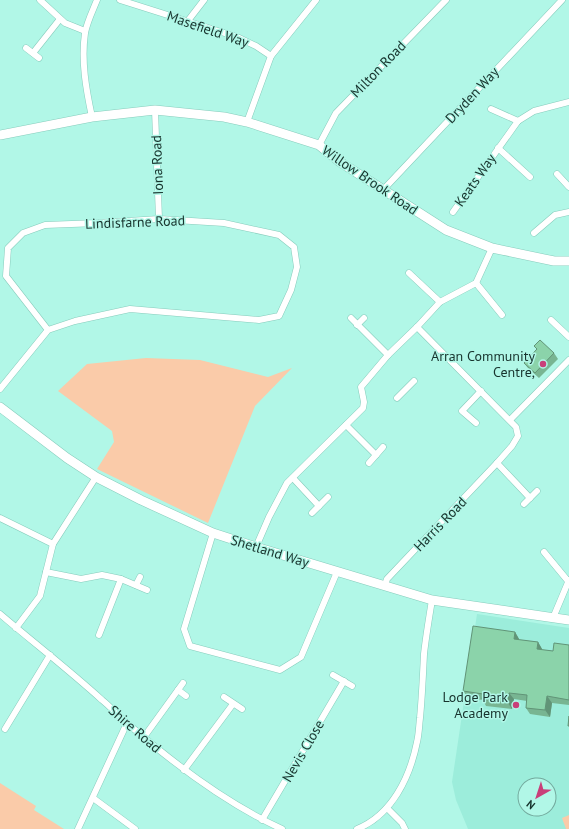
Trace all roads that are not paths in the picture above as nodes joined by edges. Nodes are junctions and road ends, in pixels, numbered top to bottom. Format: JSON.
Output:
{"nodes":[{"id":1,"x":97,"y":0,"type":"edge"},
{"id":2,"x":120,"y":0,"type":"edge"},
{"id":3,"x":204,"y":0,"type":"edge"},
{"id":4,"x":316,"y":0,"type":"edge"},
{"id":5,"x":446,"y":0,"type":"edge"},
{"id":6,"x":562,"y":0,"type":"edge"},
{"id":7,"x":44,"y":1,"type":"edge"},
{"id":8,"x":60,"y":20,"type":"junction"},
{"id":9,"x":187,"y":22,"type":"junction"},
{"id":10,"x":85,"y":31,"type":"junction"},
{"id":11,"x":26,"y":48,"type":"dead end"},
{"id":12,"x":33,"y":53,"type":"junction"},
{"id":13,"x":271,"y":56,"type":"junction"},
{"id":14,"x":39,"y":58,"type":"dead end"},
{"id":15,"x":569,"y":102,"type":"edge"},
{"id":16,"x":491,"y":109,"type":"dead end"},
{"id":17,"x":155,"y":110,"type":"junction"},
{"id":18,"x":92,"y":117,"type":"junction"},
{"id":19,"x":247,"y":122,"type":"junction"},
{"id":20,"x":518,"y":122,"type":"junction"},
{"id":21,"x":0,"y":135,"type":"edge"},
{"id":22,"x":319,"y":145,"type":"junction"},
{"id":23,"x":498,"y":148,"type":"junction"},
{"id":24,"x":557,"y":174,"type":"dead end"},
{"id":25,"x":530,"y":178,"type":"dead end"},
{"id":26,"x":569,"y":187,"type":"edge"},
{"id":27,"x":383,"y":190,"type":"junction"},
{"id":28,"x":453,"y":212,"type":"dead end"},
{"id":29,"x":569,"y":212,"type":"edge"},
{"id":30,"x":159,"y":219,"type":"junction"},
{"id":31,"x":534,"y":233,"type":"dead end"},
{"id":32,"x":492,"y":248,"type":"junction"},
{"id":33,"x":569,"y":262,"type":"edge"},
{"id":34,"x":409,"y":273,"type":"dead end"},
{"id":35,"x":476,"y":283,"type":"junction"},
{"id":36,"x":440,"y":302,"type":"junction"},
{"id":37,"x":502,"y":315,"type":"dead end"},
{"id":38,"x":351,"y":318,"type":"dead end"},
{"id":39,"x":364,"y":318,"type":"dead end"},
{"id":40,"x":551,"y":320,"type":"dead end"},
{"id":41,"x":358,"y":324,"type":"junction"},
{"id":42,"x":417,"y":327,"type":"junction"},
{"id":43,"x":48,"y":330,"type":"junction"},
{"id":44,"x":569,"y":337,"type":"edge"},
{"id":45,"x":388,"y":355,"type":"junction"},
{"id":46,"x":568,"y":364,"type":"edge"},
{"id":47,"x":414,"y":381,"type":"dead end"},
{"id":48,"x":0,"y":389,"type":"edge"},
{"id":49,"x":481,"y":391,"type":"junction"},
{"id":50,"x":397,"y":398,"type":"dead end"},
{"id":51,"x":0,"y":407,"type":"edge"},
{"id":52,"x":510,"y":420,"type":"junction"},
{"id":53,"x":476,"y":423,"type":"dead end"},
{"id":54,"x":346,"y":425,"type":"junction"},
{"id":55,"x":383,"y":447,"type":"dead end"},
{"id":56,"x":376,"y":455,"type":"junction"},
{"id":57,"x":369,"y":463,"type":"dead end"},
{"id":58,"x":497,"y":463,"type":"junction"},
{"id":59,"x":96,"y":477,"type":"junction"},
{"id":60,"x":293,"y":478,"type":"junction"},
{"id":61,"x":537,"y":491,"type":"dead end"},
{"id":62,"x":328,"y":497,"type":"dead end"},
{"id":63,"x":530,"y":498,"type":"junction"},
{"id":64,"x":524,"y":504,"type":"dead end"},
{"id":65,"x":319,"y":506,"type":"junction"},
{"id":66,"x":312,"y":513,"type":"dead end"},
{"id":67,"x":0,"y":518,"type":"edge"},
{"id":68,"x":213,"y":533,"type":"junction"},
{"id":69,"x":53,"y":544,"type":"junction"},
{"id":70,"x":256,"y":547,"type":"junction"},
{"id":71,"x":544,"y":552,"type":"dead end"},
{"id":72,"x":46,"y":572,"type":"junction"},
{"id":73,"x":337,"y":572,"type":"junction"},
{"id":74,"x":140,"y":577,"type":"dead end"},
{"id":75,"x":121,"y":579,"type":"junction"},
{"id":76,"x":568,"y":580,"type":"edge"},
{"id":77,"x":136,"y":585,"type":"junction"},
{"id":78,"x":385,"y":585,"type":"junction"},
{"id":79,"x":147,"y":590,"type":"dead end"},
{"id":80,"x":432,"y":600,"type":"junction"},
{"id":81,"x":0,"y":614,"type":"edge"},
{"id":82,"x":553,"y":618,"type":"junction"},
{"id":83,"x":569,"y":620,"type":"edge"},
{"id":84,"x":16,"y":628,"type":"junction"},
{"id":85,"x":99,"y":635,"type":"dead end"},
{"id":86,"x":50,"y":655,"type":"junction"},
{"id":87,"x":333,"y":675,"type":"dead end"},
{"id":88,"x":344,"y":681,"type":"junction"},
{"id":89,"x":183,"y":683,"type":"dead end"},
{"id":90,"x":352,"y":686,"type":"dead end"},
{"id":91,"x":178,"y":690,"type":"junction"},
{"id":92,"x":186,"y":696,"type":"dead end"},
{"id":93,"x":224,"y":697,"type":"dead end"},
{"id":94,"x":233,"y":704,"type":"junction"},
{"id":95,"x":242,"y":709,"type":"dead end"},
{"id":96,"x":126,"y":723,"type":"junction"},
{"id":97,"x":5,"y":729,"type":"dead end"},
{"id":98,"x":144,"y":737,"type":"junction"},
{"id":99,"x":184,"y":770,"type":"junction"},
{"id":100,"x":93,"y":798,"type":"junction"},
{"id":101,"x":387,"y":808,"type":"junction"},
{"id":102,"x":262,"y":820,"type":"junction"},
{"id":103,"x":78,"y":829,"type":"edge"},
{"id":104,"x":135,"y":829,"type":"edge"},
{"id":105,"x":282,"y":829,"type":"edge"},
{"id":106,"x":357,"y":829,"type":"edge"},
{"id":107,"x":405,"y":829,"type":"edge"}],
"edges":[{"from":1,"to":10,"type":"street"},
{"from":2,"to":9,"type":"street","name":"Masefield Way"},
{"from":3,"to":9,"type":"street"},
{"from":4,"to":13,"type":"street"},
{"from":5,"to":22,"type":"street","name":"Milton Road"},
{"from":6,"to":27,"type":"street","name":"Dryden Way"},
{"from":7,"to":8,"type":"street"},
{"from":8,"to":10,"type":"street"},
{"from":8,"to":12,"type":"street"},
{"from":9,"to":13,"type":"street","name":"Masefield Way"},
{"from":10,"to":18,"type":"street"},
{"from":11,"to":12,"type":"street"},
{"from":12,"to":14,"type":"street"},
{"from":13,"to":19,"type":"street"},
{"from":15,"to":20,"type":"street","name":"Keats Way"},
{"from":16,"to":20,"type":"street"},
{"from":17,"to":18,"type":"street","name":"Willow Brook Road"},
{"from":17,"to":19,"type":"street","name":"Willow Brook Road"},
{"from":17,"to":30,"type":"street","name":"Iona Road"},
{"from":18,"to":21,"type":"street","name":"Willow Brook Road"},
{"from":19,"to":22,"type":"street","name":"Willow Brook Road"},
{"from":20,"to":23,"type":"street","name":"Keats Way"},
{"from":22,"to":27,"type":"street","name":"Willow Brook Road"},
{"from":23,"to":25,"type":"street","name":"Keats Way"},
{"from":23,"to":28,"type":"street","name":"Keats Way"},
{"from":24,"to":26,"type":"street"},
{"from":27,"to":32,"type":"street","name":"Willow Brook Road"},
{"from":29,"to":31,"type":"street"},
{"from":30,"to":43,"type":"street","name":"Lindisfarne Road"},
{"from":30,"to":43,"type":"street","name":"Lindisfarne Road"},
{"from":32,"to":33,"type":"street","name":"Willow Brook Road"},
{"from":32,"to":35,"type":"street"},
{"from":34,"to":36,"type":"street"},
{"from":35,"to":36,"type":"street"},
{"from":35,"to":37,"type":"street"},
{"from":36,"to":42,"type":"street"},
{"from":38,"to":41,"type":"street"},
{"from":39,"to":41,"type":"street"},
{"from":40,"to":44,"type":"street"},
{"from":41,"to":45,"type":"street"},
{"from":42,"to":45,"type":"street"},
{"from":42,"to":49,"type":"street","name":"Harris Road"},
{"from":43,"to":48,"type":"street"},
{"from":45,"to":54,"type":"street"},
{"from":46,"to":52,"type":"street"},
{"from":47,"to":50,"type":"street"},
{"from":49,"to":52,"type":"street","name":"Harris Road"},
{"from":49,"to":53,"type":"street"},
{"from":51,"to":59,"type":"street","name":"Shetland Way"},
{"from":52,"to":58,"type":"street","name":"Harris Road"},
{"from":54,"to":56,"type":"street"},
{"from":54,"to":60,"type":"street"},
{"from":55,"to":56,"type":"street"},
{"from":56,"to":57,"type":"street"},
{"from":58,"to":63,"type":"street"},
{"from":58,"to":78,"type":"street","name":"Harris Road"},
{"from":59,"to":68,"type":"street","name":"Shetland Way"},
{"from":59,"to":69,"type":"street"},
{"from":60,"to":65,"type":"street"},
{"from":60,"to":70,"type":"street"},
{"from":61,"to":63,"type":"street"},
{"from":62,"to":65,"type":"street"},
{"from":63,"to":64,"type":"street"},
{"from":65,"to":66,"type":"street"},
{"from":67,"to":69,"type":"street"},
{"from":68,"to":70,"type":"street","name":"Shetland Way"},
{"from":68,"to":73,"type":"street"},
{"from":69,"to":72,"type":"street"},
{"from":70,"to":73,"type":"street","name":"Shetland Way"},
{"from":71,"to":76,"type":"street"},
{"from":72,"to":75,"type":"street"},
{"from":72,"to":84,"type":"street"},
{"from":73,"to":78,"type":"street","name":"Shetland Way"},
{"from":74,"to":77,"type":"street"},
{"from":75,"to":77,"type":"street"},
{"from":75,"to":85,"type":"street"},
{"from":76,"to":82,"type":"street"},
{"from":77,"to":79,"type":"street"},
{"from":78,"to":80,"type":"street","name":"Shetland Way"},
{"from":80,"to":82,"type":"street","name":"Shetland Way"},
{"from":80,"to":101,"type":"street"},
{"from":81,"to":84,"type":"street","name":"Shire Road"},
{"from":82,"to":83,"type":"street","name":"Shetland Way"},
{"from":84,"to":86,"type":"street","name":"Shire Road"},
{"from":86,"to":96,"type":"street","name":"Shire Road"},
{"from":86,"to":97,"type":"street"},
{"from":87,"to":88,"type":"street"},
{"from":88,"to":90,"type":"street"},
{"from":88,"to":102,"type":"street","name":"Nevis Close"},
{"from":89,"to":91,"type":"street"},
{"from":91,"to":92,"type":"street"},
{"from":91,"to":98,"type":"street"},
{"from":93,"to":94,"type":"street"},
{"from":94,"to":95,"type":"street"},
{"from":94,"to":99,"type":"street"},
{"from":96,"to":98,"type":"street","name":"Shire Road"},
{"from":96,"to":100,"type":"street"},
{"from":98,"to":99,"type":"street","name":"Shire Road"},
{"from":99,"to":102,"type":"street","name":"Shire Road"},
{"from":100,"to":103,"type":"street"},
{"from":100,"to":104,"type":"street"},
{"from":101,"to":106,"type":"street"},
{"from":101,"to":107,"type":"street"},
{"from":102,"to":105,"type":"street","name":"Shire Road"}]}
